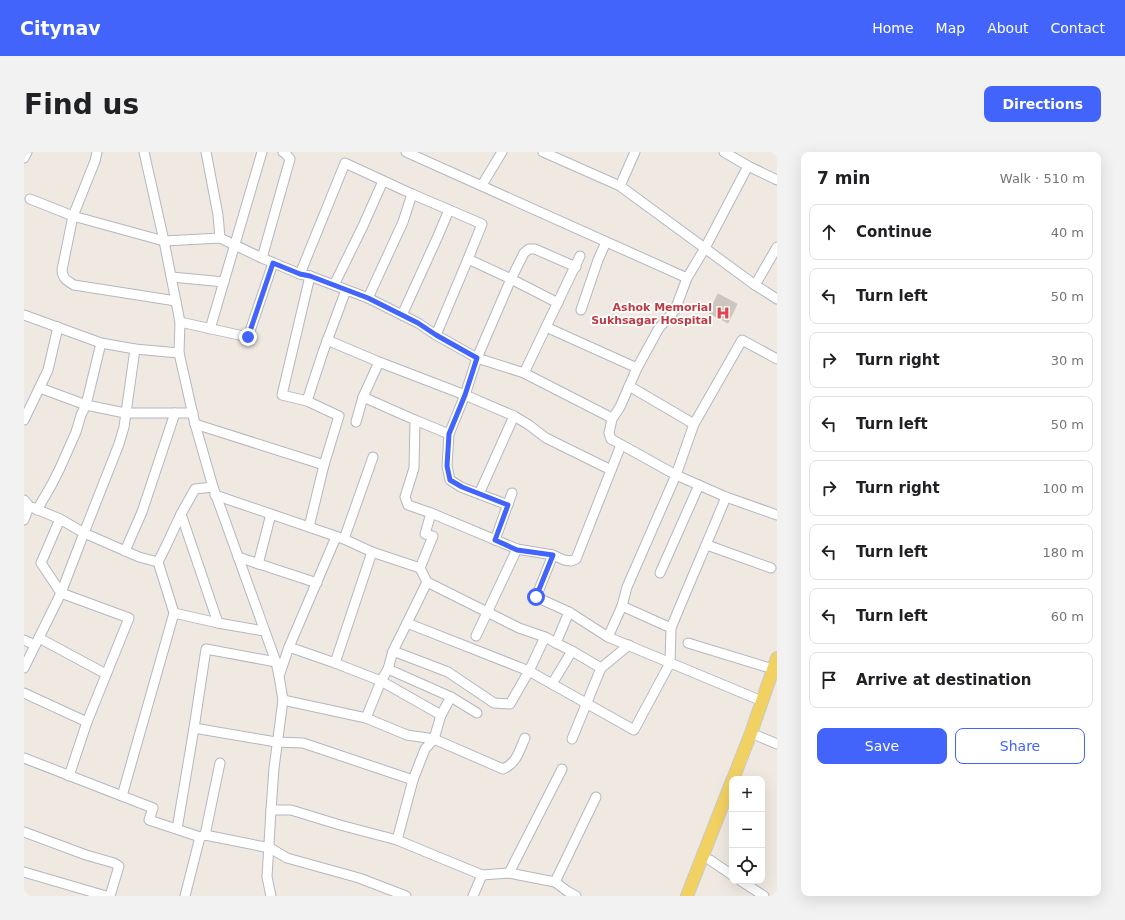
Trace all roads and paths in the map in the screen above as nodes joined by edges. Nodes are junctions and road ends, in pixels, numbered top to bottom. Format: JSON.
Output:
{"nodes":[{"id":1,"x":27,"y":152,"type":"edge"},
{"id":2,"x":97,"y":152,"type":"edge"},
{"id":3,"x":144,"y":152,"type":"edge"},
{"id":4,"x":206,"y":152,"type":"edge"},
{"id":5,"x":262,"y":152,"type":"edge"},
{"id":6,"x":283,"y":152,"type":"edge"},
{"id":7,"x":406,"y":152,"type":"edge"},
{"id":8,"x":502,"y":152,"type":"edge"},
{"id":9,"x":543,"y":152,"type":"edge"},
{"id":10,"x":635,"y":152,"type":"edge"},
{"id":11,"x":724,"y":152,"type":"edge"},
{"id":12,"x":24,"y":158,"type":"edge"},
{"id":13,"x":748,"y":166,"type":"junction"},
{"id":14,"x":777,"y":180,"type":"edge"},
{"id":15,"x":383,"y":181,"type":"junction"},
{"id":16,"x":482,"y":185,"type":"junction"},
{"id":17,"x":620,"y":186,"type":"junction"},
{"id":18,"x":412,"y":194,"type":"junction"},
{"id":19,"x":30,"y":199,"type":"dead end"},
{"id":20,"x":449,"y":210,"type":"junction"},
{"id":21,"x":73,"y":216,"type":"junction"},
{"id":22,"x":220,"y":238,"type":"junction"},
{"id":23,"x":164,"y":241,"type":"junction"},
{"id":24,"x":606,"y":242,"type":"junction"},
{"id":25,"x":235,"y":245,"type":"junction"},
{"id":26,"x":777,"y":246,"type":"edge"},
{"id":27,"x":705,"y":248,"type":"junction"},
{"id":28,"x":580,"y":256,"type":"dead end"},
{"id":29,"x":262,"y":258,"type":"junction"},
{"id":30,"x":468,"y":259,"type":"junction"},
{"id":31,"x":273,"y":263,"type":"junction"},
{"id":32,"x":576,"y":267,"type":"junction"},
{"id":33,"x":300,"y":274,"type":"junction"},
{"id":34,"x":310,"y":276,"type":"junction"},
{"id":35,"x":172,"y":277,"type":"junction"},
{"id":36,"x":687,"y":278,"type":"junction"},
{"id":37,"x":511,"y":279,"type":"junction"},
{"id":38,"x":224,"y":282,"type":"junction"},
{"id":39,"x":334,"y":285,"type":"junction"},
{"id":40,"x":755,"y":285,"type":"junction"},
{"id":41,"x":346,"y":290,"type":"junction"},
{"id":42,"x":368,"y":298,"type":"junction"},
{"id":43,"x":777,"y":299,"type":"edge"},
{"id":44,"x":176,"y":300,"type":"junction"},
{"id":45,"x":558,"y":303,"type":"junction"},
{"id":46,"x":581,"y":310,"type":"dead end"},
{"id":47,"x":24,"y":315,"type":"edge"},
{"id":48,"x":402,"y":315,"type":"junction"},
{"id":49,"x":180,"y":322,"type":"junction"},
{"id":50,"x":58,"y":327,"type":"junction"},
{"id":51,"x":546,"y":327,"type":"junction"},
{"id":52,"x":210,"y":328,"type":"junction"},
{"id":53,"x":436,"y":335,"type":"junction"},
{"id":54,"x":327,"y":340,"type":"junction"},
{"id":55,"x":101,"y":342,"type":"junction"},
{"id":56,"x":135,"y":349,"type":"junction"},
{"id":57,"x":179,"y":353,"type":"junction"},
{"id":58,"x":477,"y":358,"type":"junction"},
{"id":59,"x":777,"y":359,"type":"edge"},
{"id":60,"x":379,"y":362,"type":"junction"},
{"id":61,"x":637,"y":368,"type":"junction"},
{"id":62,"x":524,"y":373,"type":"junction"},
{"id":63,"x":628,"y":386,"type":"junction"},
{"id":64,"x":40,"y":388,"type":"junction"},
{"id":65,"x":465,"y":395,"type":"junction"},
{"id":66,"x":363,"y":397,"type":"junction"},
{"id":67,"x":307,"y":401,"type":"junction"},
{"id":68,"x":86,"y":405,"type":"junction"},
{"id":69,"x":125,"y":413,"type":"junction"},
{"id":70,"x":175,"y":413,"type":"junction"},
{"id":71,"x":193,"y":413,"type":"junction"},
{"id":72,"x":514,"y":416,"type":"junction"},
{"id":73,"x":612,"y":419,"type":"junction"},
{"id":74,"x":24,"y":420,"type":"edge"},
{"id":75,"x":415,"y":420,"type":"junction"},
{"id":76,"x":356,"y":422,"type":"dead end"},
{"id":77,"x":195,"y":424,"type":"junction"},
{"id":78,"x":694,"y":424,"type":"junction"},
{"id":79,"x":449,"y":434,"type":"junction"},
{"id":80,"x":621,"y":445,"type":"junction"},
{"id":81,"x":373,"y":457,"type":"dead end"},
{"id":82,"x":324,"y":464,"type":"junction"},
{"id":83,"x":611,"y":470,"type":"junction"},
{"id":84,"x":676,"y":475,"type":"junction"},
{"id":85,"x":699,"y":485,"type":"junction"},
{"id":86,"x":214,"y":491,"type":"junction"},
{"id":87,"x":512,"y":493,"type":"dead end"},
{"id":88,"x":479,"y":494,"type":"junction"},
{"id":89,"x":726,"y":497,"type":"junction"},
{"id":90,"x":30,"y":505,"type":"edge"},
{"id":91,"x":508,"y":505,"type":"junction"},
{"id":92,"x":431,"y":513,"type":"junction"},
{"id":93,"x":181,"y":514,"type":"junction"},
{"id":94,"x":271,"y":514,"type":"junction"},
{"id":95,"x":777,"y":515,"type":"edge"},
{"id":96,"x":60,"y":519,"type":"junction"},
{"id":97,"x":24,"y":520,"type":"edge"},
{"id":98,"x":309,"y":527,"type":"junction"},
{"id":99,"x":84,"y":533,"type":"junction"},
{"id":100,"x":340,"y":538,"type":"junction"},
{"id":101,"x":495,"y":540,"type":"junction"},
{"id":102,"x":706,"y":545,"type":"junction"},
{"id":103,"x":517,"y":550,"type":"junction"},
{"id":104,"x":125,"y":551,"type":"junction"},
{"id":105,"x":372,"y":552,"type":"junction"},
{"id":106,"x":553,"y":555,"type":"junction"},
{"id":107,"x":238,"y":557,"type":"junction"},
{"id":108,"x":158,"y":562,"type":"junction"},
{"id":109,"x":258,"y":564,"type":"junction"},
{"id":110,"x":420,"y":568,"type":"junction"},
{"id":111,"x":771,"y":568,"type":"dead end"},
{"id":112,"x":660,"y":573,"type":"dead end"},
{"id":113,"x":427,"y":582,"type":"junction"},
{"id":114,"x":317,"y":583,"type":"junction"},
{"id":115,"x":60,"y":593,"type":"junction"},
{"id":116,"x":622,"y":606,"type":"junction"},
{"id":117,"x":569,"y":612,"type":"junction"},
{"id":118,"x":174,"y":613,"type":"junction"},
{"id":119,"x":488,"y":613,"type":"junction"},
{"id":120,"x":218,"y":623,"type":"junction"},
{"id":121,"x":407,"y":623,"type":"junction"},
{"id":122,"x":671,"y":628,"type":"junction"},
{"id":123,"x":264,"y":631,"type":"junction"},
{"id":124,"x":476,"y":636,"type":"dead end"},
{"id":125,"x":545,"y":637,"type":"junction"},
{"id":126,"x":608,"y":637,"type":"junction"},
{"id":127,"x":24,"y":640,"type":"edge"},
{"id":128,"x":37,"y":642,"type":"junction"},
{"id":129,"x":556,"y":643,"type":"junction"},
{"id":130,"x":688,"y":643,"type":"dead end"},
{"id":131,"x":629,"y":645,"type":"junction"},
{"id":132,"x":289,"y":647,"type":"junction"},
{"id":133,"x":393,"y":651,"type":"junction"},
{"id":134,"x":572,"y":651,"type":"junction"},
{"id":135,"x":276,"y":662,"type":"junction"},
{"id":136,"x":335,"y":663,"type":"junction"},
{"id":137,"x":670,"y":663,"type":"junction"},
{"id":138,"x":775,"y":664,"type":"edge"},
{"id":139,"x":24,"y":668,"type":"edge"},
{"id":140,"x":602,"y":668,"type":"junction"},
{"id":141,"x":388,"y":669,"type":"junction"},
{"id":142,"x":529,"y":671,"type":"junction"},
{"id":143,"x":106,"y":674,"type":"junction"},
{"id":144,"x":279,"y":676,"type":"junction"},
{"id":145,"x":381,"y":681,"type":"junction"},
{"id":146,"x":777,"y":681,"type":"edge"},
{"id":147,"x":552,"y":684,"type":"junction"},
{"id":148,"x":24,"y":693,"type":"edge"},
{"id":149,"x":451,"y":697,"type":"junction"},
{"id":150,"x":283,"y":700,"type":"junction"},
{"id":151,"x":762,"y":701,"type":"junction"},
{"id":152,"x":588,"y":704,"type":"junction"},
{"id":153,"x":477,"y":712,"type":"dead end"},
{"id":154,"x":441,"y":715,"type":"junction"},
{"id":155,"x":366,"y":718,"type":"junction"},
{"id":156,"x":87,"y":722,"type":"junction"},
{"id":157,"x":194,"y":728,"type":"junction"},
{"id":158,"x":407,"y":735,"type":"junction"},
{"id":159,"x":758,"y":736,"type":"junction"},
{"id":160,"x":525,"y":738,"type":"dead end"},
{"id":161,"x":434,"y":739,"type":"junction"},
{"id":162,"x":572,"y":739,"type":"dead end"},
{"id":163,"x":276,"y":742,"type":"junction"},
{"id":164,"x":777,"y":744,"type":"edge"},
{"id":165,"x":425,"y":749,"type":"junction"},
{"id":166,"x":24,"y":758,"type":"edge"},
{"id":167,"x":220,"y":763,"type":"dead end"},
{"id":168,"x":562,"y":769,"type":"dead end"},
{"id":169,"x":69,"y":776,"type":"junction"},
{"id":170,"x":734,"y":776,"type":"edge"},
{"id":171,"x":742,"y":776,"type":"edge"},
{"id":172,"x":413,"y":780,"type":"junction"},
{"id":173,"x":729,"y":788,"type":"edge"},
{"id":174,"x":122,"y":796,"type":"junction"},
{"id":175,"x":596,"y":797,"type":"dead end"},
{"id":176,"x":271,"y":810,"type":"junction"},
{"id":177,"x":729,"y":810,"type":"edge"},
{"id":178,"x":177,"y":829,"type":"junction"},
{"id":179,"x":24,"y":832,"type":"edge"},
{"id":180,"x":203,"y":836,"type":"junction"},
{"id":181,"x":397,"y":840,"type":"junction"},
{"id":182,"x":270,"y":848,"type":"junction"},
{"id":183,"x":710,"y":860,"type":"junction"},
{"id":184,"x":24,"y":872,"type":"edge"},
{"id":185,"x":509,"y":873,"type":"junction"},
{"id":186,"x":729,"y":873,"type":"edge"},
{"id":187,"x":482,"y":874,"type":"junction"},
{"id":188,"x":555,"y":882,"type":"junction"},
{"id":189,"x":746,"y":884,"type":"edge"},
{"id":190,"x":106,"y":896,"type":"edge"},
{"id":191,"x":110,"y":896,"type":"edge"},
{"id":192,"x":185,"y":896,"type":"edge"},
{"id":193,"x":271,"y":896,"type":"edge"},
{"id":194,"x":406,"y":896,"type":"edge"},
{"id":195,"x":473,"y":896,"type":"edge"},
{"id":196,"x":576,"y":896,"type":"edge"},
{"id":197,"x":687,"y":896,"type":"edge"},
{"id":198,"x":695,"y":896,"type":"edge"},
{"id":199,"x":764,"y":896,"type":"edge"}],
"edges":[{"from":1,"to":12,"type":"street"},
{"from":2,"to":21,"type":"street"},
{"from":3,"to":23,"type":"street"},
{"from":4,"to":22,"type":"street"},
{"from":5,"to":25,"type":"street"},
{"from":6,"to":29,"type":"street"},
{"from":7,"to":16,"type":"street"},
{"from":8,"to":16,"type":"street"},
{"from":9,"to":17,"type":"street"},
{"from":10,"to":17,"type":"street"},
{"from":11,"to":13,"type":"street"},
{"from":13,"to":14,"type":"street"},
{"from":13,"to":27,"type":"street"},
{"from":15,"to":18,"type":"street"},
{"from":15,"to":33,"type":"street"},
{"from":15,"to":39,"type":"street"},
{"from":16,"to":24,"type":"street"},
{"from":17,"to":27,"type":"street"},
{"from":18,"to":20,"type":"street"},
{"from":18,"to":42,"type":"street"},
{"from":19,"to":21,"type":"street"},
{"from":20,"to":30,"type":"street"},
{"from":20,"to":48,"type":"street"},
{"from":21,"to":23,"type":"street"},
{"from":21,"to":44,"type":"street"},
{"from":22,"to":23,"type":"street"},
{"from":22,"to":25,"type":"street"},
{"from":23,"to":35,"type":"street"},
{"from":24,"to":36,"type":"street"},
{"from":24,"to":46,"type":"street"},
{"from":25,"to":29,"type":"street"},
{"from":25,"to":38,"type":"street"},
{"from":26,"to":40,"type":"street"},
{"from":27,"to":36,"type":"street"},
{"from":27,"to":40,"type":"street"},
{"from":28,"to":32,"type":"street"},
{"from":29,"to":31,"type":"street"},
{"from":30,"to":37,"type":"street"},
{"from":30,"to":53,"type":"street"},
{"from":31,"to":33,"type":"street"},
{"from":31,"to":52,"type":"street"},
{"from":32,"to":37,"type":"street"},
{"from":32,"to":45,"type":"street"},
{"from":33,"to":34,"type":"street"},
{"from":34,"to":39,"type":"street"},
{"from":34,"to":67,"type":"street"},
{"from":35,"to":38,"type":"street"},
{"from":35,"to":44,"type":"street"},
{"from":36,"to":61,"type":"street"},
{"from":37,"to":45,"type":"street"},
{"from":37,"to":58,"type":"street"},
{"from":38,"to":52,"type":"street"},
{"from":39,"to":41,"type":"street"},
{"from":40,"to":43,"type":"street"},
{"from":41,"to":42,"type":"street"},
{"from":41,"to":54,"type":"street"},
{"from":42,"to":48,"type":"street"},
{"from":44,"to":49,"type":"street"},
{"from":45,"to":51,"type":"street"},
{"from":47,"to":50,"type":"street"},
{"from":48,"to":53,"type":"street"},
{"from":49,"to":52,"type":"street"},
{"from":49,"to":57,"type":"street"},
{"from":50,"to":55,"type":"street"},
{"from":50,"to":64,"type":"street"},
{"from":51,"to":61,"type":"street"},
{"from":51,"to":62,"type":"street"},
{"from":53,"to":58,"type":"street"},
{"from":54,"to":60,"type":"street"},
{"from":54,"to":67,"type":"street"},
{"from":55,"to":56,"type":"street"},
{"from":55,"to":68,"type":"street"},
{"from":56,"to":57,"type":"street"},
{"from":56,"to":69,"type":"street"},
{"from":57,"to":71,"type":"street"},
{"from":58,"to":62,"type":"street"},
{"from":58,"to":65,"type":"street"},
{"from":59,"to":78,"type":"street"},
{"from":60,"to":65,"type":"street"},
{"from":60,"to":66,"type":"street"},
{"from":61,"to":63,"type":"street"},
{"from":62,"to":73,"type":"street"},
{"from":63,"to":73,"type":"street"},
{"from":63,"to":78,"type":"street"},
{"from":64,"to":68,"type":"street"},
{"from":64,"to":74,"type":"street"},
{"from":65,"to":72,"type":"street"},
{"from":65,"to":79,"type":"street"},
{"from":66,"to":75,"type":"street"},
{"from":66,"to":76,"type":"street"},
{"from":67,"to":82,"type":"street"},
{"from":68,"to":69,"type":"street"},
{"from":68,"to":90,"type":"street"},
{"from":69,"to":70,"type":"street"},
{"from":69,"to":99,"type":"street"},
{"from":70,"to":71,"type":"street"},
{"from":70,"to":104,"type":"street"},
{"from":71,"to":77,"type":"street"},
{"from":72,"to":83,"type":"street"},
{"from":72,"to":88,"type":"street"},
{"from":73,"to":80,"type":"street"},
{"from":75,"to":79,"type":"street"},
{"from":75,"to":92,"type":"street"},
{"from":77,"to":82,"type":"street"},
{"from":77,"to":86,"type":"street"},
{"from":78,"to":84,"type":"street"},
{"from":79,"to":88,"type":"street"},
{"from":80,"to":83,"type":"street"},
{"from":80,"to":84,"type":"street"},
{"from":81,"to":100,"type":"street"},
{"from":82,"to":98,"type":"street"},
{"from":83,"to":106,"type":"street"},
{"from":84,"to":85,"type":"street"},
{"from":84,"to":116,"type":"street"},
{"from":85,"to":89,"type":"street"},
{"from":85,"to":112,"type":"street"},
{"from":86,"to":93,"type":"street"},
{"from":86,"to":94,"type":"street"},
{"from":86,"to":107,"type":"street"},
{"from":87,"to":91,"type":"street"},
{"from":88,"to":91,"type":"street"},
{"from":89,"to":95,"type":"street"},
{"from":89,"to":102,"type":"street"},
{"from":90,"to":96,"type":"street"},
{"from":90,"to":97,"type":"street"},
{"from":91,"to":101,"type":"street"},
{"from":92,"to":101,"type":"street"},
{"from":92,"to":110,"type":"street"},
{"from":93,"to":108,"type":"street"},
{"from":93,"to":120,"type":"street"},
{"from":94,"to":98,"type":"street"},
{"from":94,"to":109,"type":"street"},
{"from":96,"to":99,"type":"street"},
{"from":96,"to":115,"type":"street"},
{"from":98,"to":100,"type":"street"},
{"from":99,"to":104,"type":"street"},
{"from":99,"to":115,"type":"street"},
{"from":100,"to":105,"type":"street"},
{"from":100,"to":114,"type":"street"},
{"from":101,"to":103,"type":"street"},
{"from":102,"to":111,"type":"street"},
{"from":102,"to":122,"type":"street"},
{"from":103,"to":106,"type":"street"},
{"from":103,"to":119,"type":"street"},
{"from":104,"to":108,"type":"street"},
{"from":105,"to":110,"type":"street"},
{"from":105,"to":136,"type":"street"},
{"from":106,"to":117,"type":"street"},
{"from":107,"to":109,"type":"street"},
{"from":107,"to":123,"type":"street"},
{"from":108,"to":118,"type":"street"},
{"from":109,"to":114,"type":"street"},
{"from":110,"to":113,"type":"street"},
{"from":113,"to":119,"type":"street"},
{"from":113,"to":121,"type":"street"},
{"from":114,"to":132,"type":"street"},
{"from":115,"to":128,"type":"street"},
{"from":115,"to":143,"type":"street"},
{"from":116,"to":122,"type":"street"},
{"from":116,"to":126,"type":"street"},
{"from":117,"to":126,"type":"street"},
{"from":117,"to":129,"type":"street"},
{"from":118,"to":120,"type":"street"},
{"from":118,"to":174,"type":"street"},
{"from":119,"to":124,"type":"street"},
{"from":119,"to":125,"type":"street"},
{"from":120,"to":123,"type":"street"},
{"from":121,"to":133,"type":"street"},
{"from":121,"to":142,"type":"street"},
{"from":122,"to":137,"type":"street"},
{"from":123,"to":135,"type":"street"},
{"from":125,"to":129,"type":"street"},
{"from":125,"to":142,"type":"street"},
{"from":126,"to":131,"type":"street"},
{"from":127,"to":128,"type":"street"},
{"from":128,"to":139,"type":"street"},
{"from":128,"to":143,"type":"street"},
{"from":129,"to":134,"type":"street"},
{"from":130,"to":138,"type":"street"},
{"from":131,"to":137,"type":"street"},
{"from":131,"to":140,"type":"street"},
{"from":132,"to":136,"type":"street"},
{"from":132,"to":144,"type":"street"},
{"from":133,"to":141,"type":"street"},
{"from":133,"to":142,"type":"street"},
{"from":134,"to":140,"type":"street"},
{"from":134,"to":147,"type":"street"},
{"from":135,"to":144,"type":"street"},
{"from":135,"to":157,"type":"street"},
{"from":136,"to":145,"type":"street"},
{"from":137,"to":151,"type":"street"},
{"from":137,"to":152,"type":"street"},
{"from":138,"to":151,"type":"main road"},
{"from":140,"to":152,"type":"street"},
{"from":141,"to":145,"type":"street"},
{"from":141,"to":149,"type":"street"},
{"from":142,"to":147,"type":"street"},
{"from":143,"to":156,"type":"street"},
{"from":144,"to":150,"type":"street"},
{"from":145,"to":154,"type":"street"},
{"from":145,"to":155,"type":"street"},
{"from":146,"to":159,"type":"main road"},
{"from":147,"to":152,"type":"street"},
{"from":148,"to":156,"type":"street"},
{"from":149,"to":153,"type":"street"},
{"from":149,"to":154,"type":"street"},
{"from":150,"to":155,"type":"street"},
{"from":150,"to":163,"type":"street"},
{"from":151,"to":170,"type":"main road"},
{"from":152,"to":162,"type":"street"},
{"from":154,"to":161,"type":"street"},
{"from":155,"to":158,"type":"street"},
{"from":156,"to":169,"type":"street"},
{"from":157,"to":163,"type":"street"},
{"from":157,"to":178,"type":"street"},
{"from":158,"to":161,"type":"street"},
{"from":158,"to":165,"type":"street"},
{"from":159,"to":164,"type":"street"},
{"from":159,"to":171,"type":"main road"},
{"from":160,"to":161,"type":"street"},
{"from":161,"to":165,"type":"street"},
{"from":163,"to":172,"type":"street"},
{"from":163,"to":176,"type":"street"},
{"from":165,"to":172,"type":"street"},
{"from":166,"to":169,"type":"street"},
{"from":167,"to":180,"type":"street"},
{"from":168,"to":185,"type":"street"},
{"from":169,"to":174,"type":"street"},
{"from":172,"to":181,"type":"street"},
{"from":173,"to":197,"type":"main road"},
{"from":174,"to":178,"type":"street"},
{"from":175,"to":188,"type":"street"},
{"from":176,"to":181,"type":"street"},
{"from":176,"to":182,"type":"street"},
{"from":177,"to":183,"type":"main road"},
{"from":178,"to":180,"type":"street"},
{"from":179,"to":191,"type":"street"},
{"from":180,"to":182,"type":"street"},
{"from":180,"to":192,"type":"street"},
{"from":181,"to":187,"type":"street"},
{"from":182,"to":193,"type":"street"},
{"from":182,"to":194,"type":"street"},
{"from":183,"to":186,"type":"street"},
{"from":183,"to":198,"type":"main road"},
{"from":184,"to":190,"type":"street"},
{"from":185,"to":187,"type":"street"},
{"from":185,"to":188,"type":"street"},
{"from":187,"to":195,"type":"street"},
{"from":188,"to":196,"type":"street"},
{"from":189,"to":199,"type":"street"}]}
